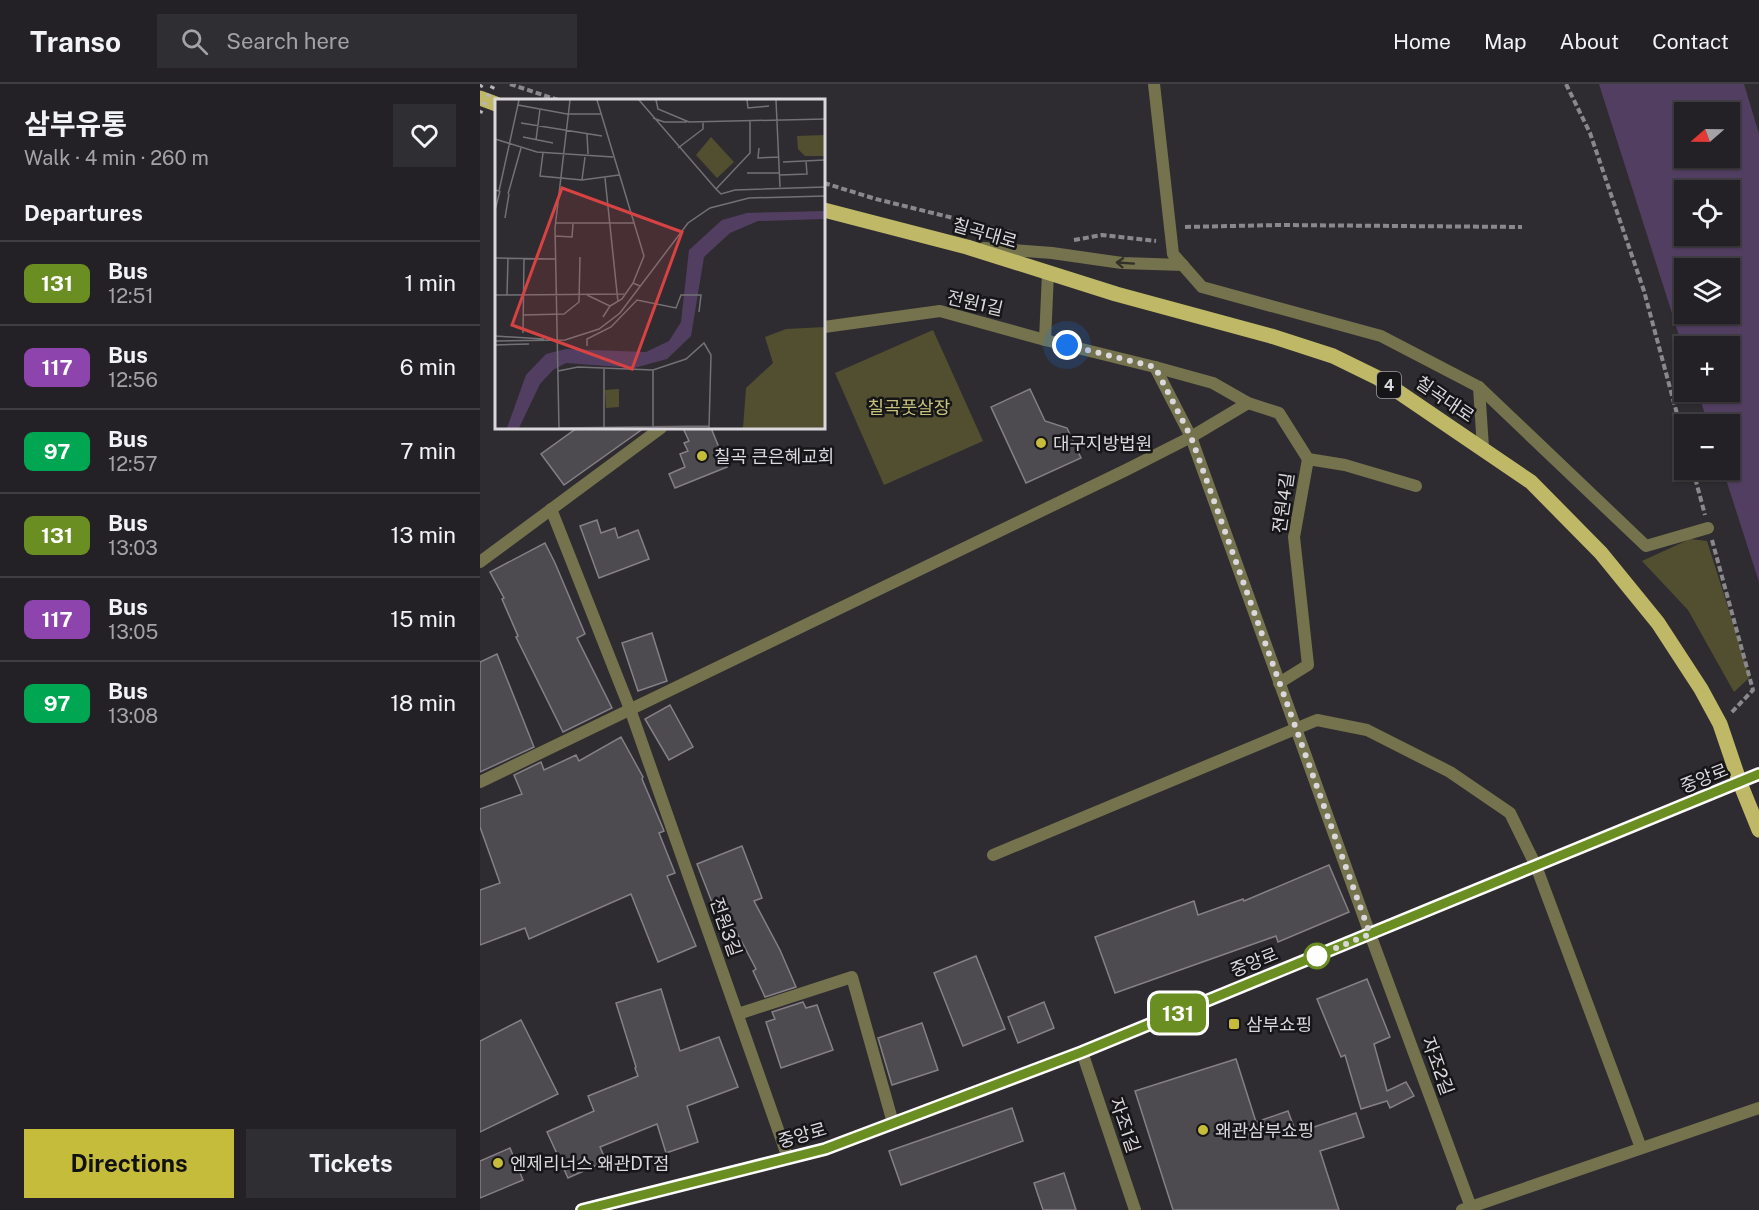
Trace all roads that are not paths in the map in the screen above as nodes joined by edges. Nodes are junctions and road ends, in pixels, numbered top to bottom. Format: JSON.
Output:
{"nodes":[{"id":1,"x":1154,"y":84,"type":"edge"},
{"id":2,"x":480,"y":98,"type":"edge"},
{"id":3,"x":495,"y":104,"type":"edge"},
{"id":4,"x":825,"y":210,"type":"edge"},
{"id":5,"x":967,"y":247,"type":"junction"},
{"id":6,"x":1183,"y":265,"type":"junction"},
{"id":7,"x":1048,"y":273,"type":"junction"},
{"id":8,"x":825,"y":327,"type":"edge"},
{"id":9,"x":1045,"y":340,"type":"junction"},
{"id":10,"x":1155,"y":367,"type":"junction"},
{"id":11,"x":1479,"y":387,"type":"junction"},
{"id":12,"x":1248,"y":403,"type":"junction"},
{"id":13,"x":660,"y":429,"type":"edge"},
{"id":14,"x":1191,"y":437,"type":"junction"},
{"id":15,"x":1483,"y":448,"type":"junction"},
{"id":16,"x":1308,"y":459,"type":"junction"},
{"id":17,"x":1416,"y":486,"type":"dead end"},
{"id":18,"x":551,"y":509,"type":"junction"},
{"id":19,"x":1708,"y":528,"type":"road end"},
{"id":20,"x":480,"y":562,"type":"edge"},
{"id":21,"x":1279,"y":683,"type":"junction"},
{"id":22,"x":630,"y":709,"type":"junction"},
{"id":23,"x":1296,"y":728,"type":"junction"},
{"id":24,"x":1759,"y":774,"type":"edge"},
{"id":25,"x":480,"y":782,"type":"edge"},
{"id":26,"x":1740,"y":783,"type":"junction"},
{"id":27,"x":1759,"y":830,"type":"edge"},
{"id":28,"x":993,"y":855,"type":"dead end"},
{"id":29,"x":1536,"y":866,"type":"junction"},
{"id":30,"x":1370,"y":934,"type":"junction"},
{"id":31,"x":738,"y":1014,"type":"junction"},
{"id":32,"x":1082,"y":1052,"type":"junction"},
{"id":33,"x":1759,"y":1108,"type":"edge"},
{"id":34,"x":893,"y":1123,"type":"junction"},
{"id":35,"x":1641,"y":1148,"type":"junction"},
{"id":36,"x":788,"y":1158,"type":"junction"},
{"id":37,"x":1468,"y":1209,"type":"edge"},
{"id":38,"x":582,"y":1210,"type":"edge"},
{"id":39,"x":1135,"y":1210,"type":"edge"}],
"edges":[{"from":1,"to":6,"type":"street"},
{"from":2,"to":3,"type":"main road"},
{"from":4,"to":5,"type":"main road","name":"칠곡대로","number":"4"},
{"from":6,"to":5,"type":"street","one_way":true},
{"from":5,"to":7,"type":"main road","name":"칠곡대로","number":"4"},
{"from":6,"to":11,"type":"street"},
{"from":7,"to":9,"type":"street"},
{"from":7,"to":15,"type":"main road","name":"칠곡대로","number":"4"},
{"from":8,"to":9,"type":"street","name":"전원1길"},
{"from":9,"to":10,"type":"street","name":"전원1길"},
{"from":10,"to":12,"type":"street","name":"전원1길"},
{"from":10,"to":14,"type":"street"},
{"from":11,"to":15,"type":"street"},
{"from":11,"to":19,"type":"street"},
{"from":12,"to":14,"type":"street"},
{"from":12,"to":16,"type":"street","name":"전원1길"},
{"from":13,"to":18,"type":"street"},
{"from":14,"to":21,"type":"street"},
{"from":14,"to":22,"type":"street"},
{"from":15,"to":26,"type":"main road","name":"칠곡대로","number":"4"},
{"from":16,"to":17,"type":"street","name":"전원4길"},
{"from":16,"to":21,"type":"street","name":"전원4길"},
{"from":18,"to":20,"type":"street"},
{"from":18,"to":22,"type":"street","name":"전원3길"},
{"from":21,"to":23,"type":"street"},
{"from":22,"to":25,"type":"street"},
{"from":22,"to":31,"type":"street","name":"전원3길"},
{"from":23,"to":28,"type":"street"},
{"from":23,"to":29,"type":"street"},
{"from":23,"to":30,"type":"street"},
{"from":24,"to":26,"type":"street","name":"중앙로"},
{"from":26,"to":27,"type":"main road","name":"칠곡대로","number":"4"},
{"from":26,"to":29,"type":"street","name":"중앙로"},
{"from":29,"to":30,"type":"street","name":"중앙로"},
{"from":29,"to":35,"type":"street"},
{"from":30,"to":32,"type":"street","name":"중앙로"},
{"from":30,"to":37,"type":"street","name":"자조2길"},
{"from":31,"to":34,"type":"street"},
{"from":31,"to":36,"type":"street","name":"전원3길"},
{"from":32,"to":34,"type":"street","name":"중앙로"},
{"from":32,"to":39,"type":"street","name":"자조1길"},
{"from":33,"to":35,"type":"street"},
{"from":34,"to":36,"type":"street","name":"중앙로"},
{"from":35,"to":37,"type":"street"},
{"from":36,"to":38,"type":"street","name":"중앙로"}]}
